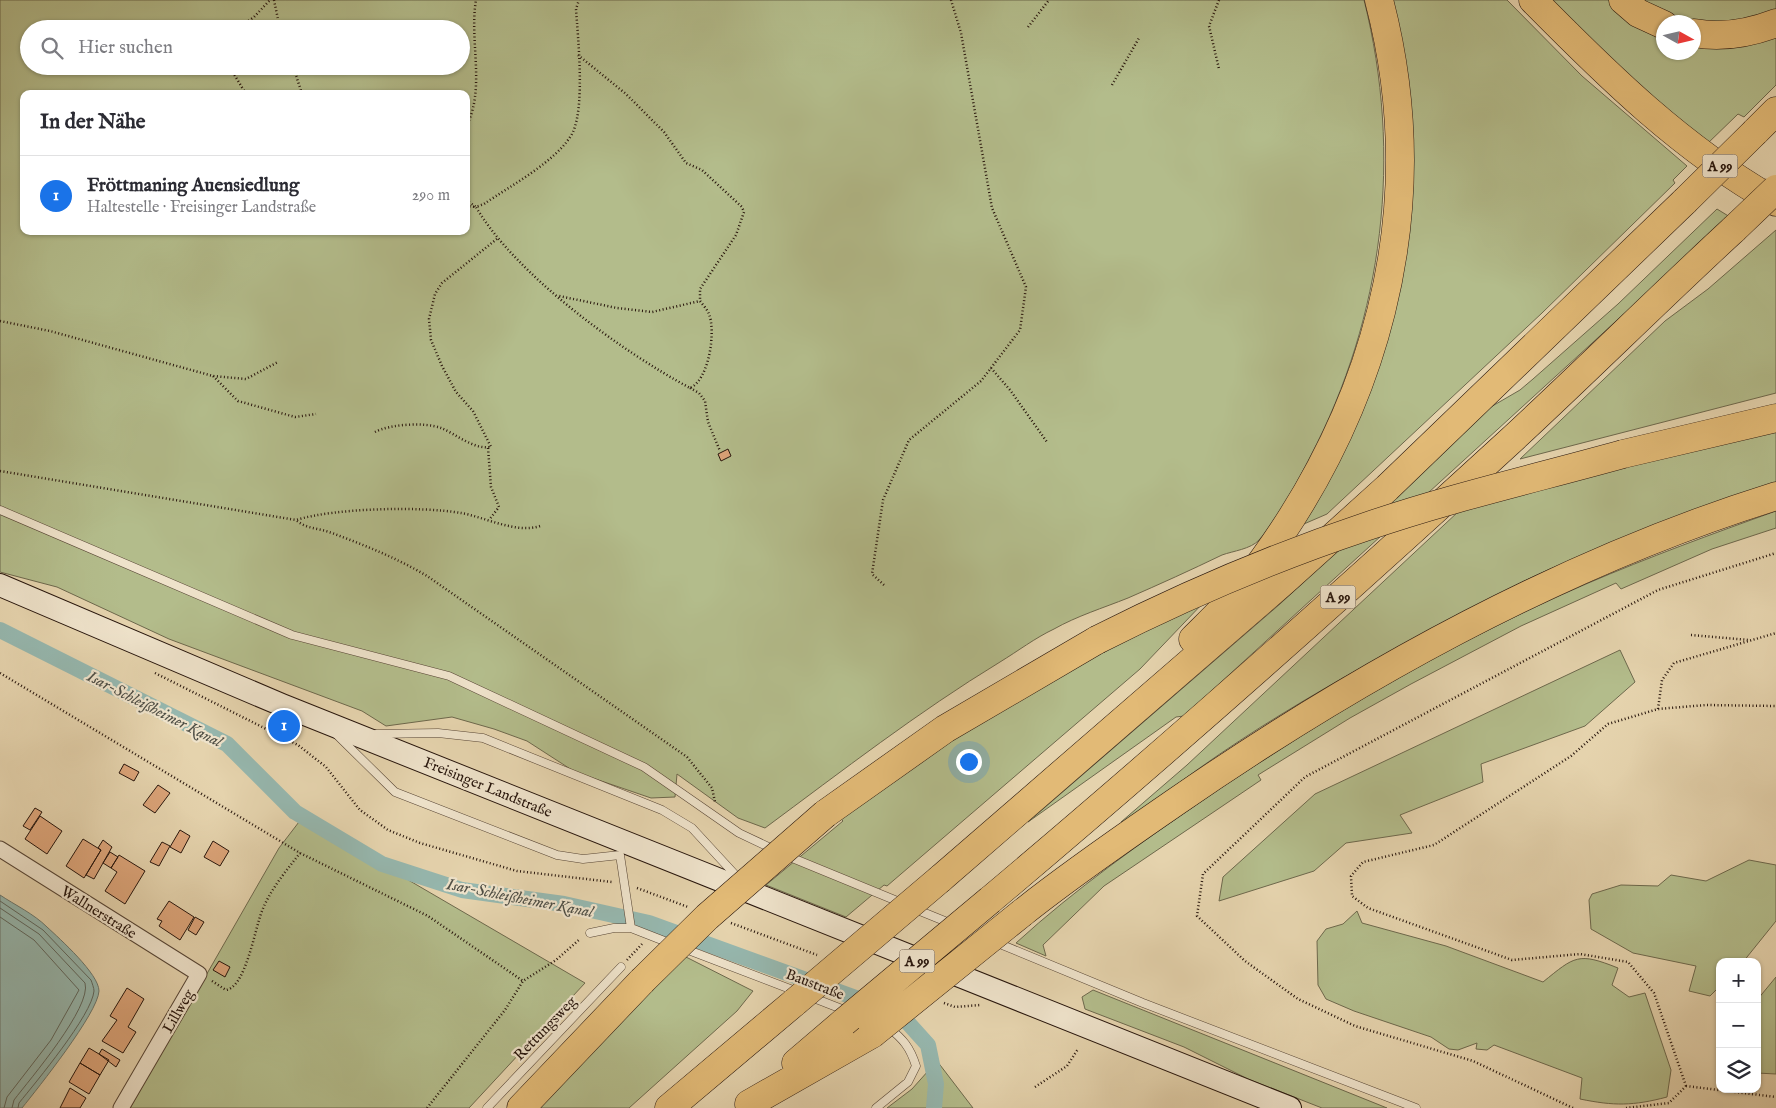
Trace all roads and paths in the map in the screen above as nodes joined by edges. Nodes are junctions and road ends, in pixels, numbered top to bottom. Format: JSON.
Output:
{"nodes":[{"id":1,"x":270,"y":0,"type":"edge"},
{"id":2,"x":274,"y":0,"type":"edge"},
{"id":3,"x":476,"y":0,"type":"edge"},
{"id":4,"x":579,"y":0,"type":"edge"},
{"id":5,"x":951,"y":0,"type":"edge"},
{"id":6,"x":1049,"y":0,"type":"edge"},
{"id":7,"x":1219,"y":0,"type":"edge"},
{"id":8,"x":1379,"y":0,"type":"edge"},
{"id":9,"x":1532,"y":0,"type":"edge"},
{"id":10,"x":1622,"y":0,"type":"edge"},
{"id":11,"x":250,"y":20,"type":"edge"},
{"id":12,"x":278,"y":20,"type":"edge"},
{"id":13,"x":1656,"y":21,"type":"edge"},
{"id":14,"x":1776,"y":23,"type":"edge"},
{"id":15,"x":1028,"y":27,"type":"dead end"},
{"id":16,"x":1701,"y":34,"type":"edge"},
{"id":17,"x":1139,"y":38,"type":"dead end"},
{"id":18,"x":578,"y":55,"type":"junction"},
{"id":19,"x":1219,"y":69,"type":"dead end"},
{"id":20,"x":234,"y":75,"type":"edge"},
{"id":21,"x":297,"y":75,"type":"edge"},
{"id":22,"x":1112,"y":85,"type":"dead end"},
{"id":23,"x":244,"y":90,"type":"edge"},
{"id":24,"x":301,"y":90,"type":"edge"},
{"id":25,"x":1776,"y":111,"type":"edge"},
{"id":26,"x":470,"y":120,"type":"edge"},
{"id":27,"x":1776,"y":189,"type":"edge"},
{"id":28,"x":1776,"y":202,"type":"edge"},
{"id":29,"x":470,"y":203,"type":"edge"},
{"id":30,"x":470,"y":206,"type":"edge"},
{"id":31,"x":476,"y":207,"type":"junction"},
{"id":32,"x":498,"y":238,"type":"junction"},
{"id":33,"x":559,"y":296,"type":"junction"},
{"id":34,"x":700,"y":301,"type":"junction"},
{"id":35,"x":0,"y":321,"type":"edge"},
{"id":36,"x":278,"y":362,"type":"dead end"},
{"id":37,"x":991,"y":368,"type":"junction"},
{"id":38,"x":213,"y":376,"type":"junction"},
{"id":39,"x":690,"y":388,"type":"junction"},
{"id":40,"x":316,"y":414,"type":"dead end"},
{"id":41,"x":1776,"y":418,"type":"edge"},
{"id":42,"x":375,"y":432,"type":"dead end"},
{"id":43,"x":1048,"y":442,"type":"dead end"},
{"id":44,"x":488,"y":448,"type":"junction"},
{"id":45,"x":720,"y":451,"type":"dead end"},
{"id":46,"x":0,"y":471,"type":"edge"},
{"id":47,"x":1776,"y":496,"type":"edge"},
{"id":48,"x":0,"y":510,"type":"edge"},
{"id":49,"x":296,"y":520,"type":"junction"},
{"id":50,"x":489,"y":520,"type":"junction"},
{"id":51,"x":540,"y":526,"type":"dead end"},
{"id":52,"x":1776,"y":553,"type":"edge"},
{"id":53,"x":0,"y":585,"type":"edge"},
{"id":54,"x":884,"y":585,"type":"dead end"},
{"id":55,"x":1776,"y":633,"type":"edge"},
{"id":56,"x":1691,"y":635,"type":"dead end"},
{"id":57,"x":1751,"y":640,"type":"junction"},
{"id":58,"x":0,"y":673,"type":"edge"},
{"id":59,"x":1776,"y":706,"type":"edge"},
{"id":60,"x":1658,"y":709,"type":"junction"},
{"id":61,"x":324,"y":721,"type":"junction"},
{"id":62,"x":349,"y":731,"type":"junction"},
{"id":63,"x":1103,"y":739,"type":"junction"},
{"id":64,"x":712,"y":812,"type":"junction"},
{"id":65,"x":0,"y":849,"type":"edge"},
{"id":66,"x":623,"y":849,"type":"junction"},
{"id":67,"x":300,"y":853,"type":"junction"},
{"id":68,"x":754,"y":893,"type":"junction"},
{"id":69,"x":630,"y":925,"type":"junction"},
{"id":70,"x":964,"y":929,"type":"dead end"},
{"id":71,"x":590,"y":933,"type":"joint"},
{"id":72,"x":650,"y":936,"type":"junction"},
{"id":73,"x":982,"y":937,"type":"dead end"},
{"id":74,"x":199,"y":974,"type":"junction"},
{"id":75,"x":631,"y":974,"type":"junction"},
{"id":76,"x":523,"y":981,"type":"junction"},
{"id":77,"x":862,"y":1023,"type":"junction"},
{"id":78,"x":1078,"y":1049,"type":"dead end"},
{"id":79,"x":1686,"y":1086,"type":"junction"},
{"id":80,"x":1035,"y":1088,"type":"dead end"},
{"id":81,"x":1776,"y":1097,"type":"edge"},
{"id":82,"x":747,"y":1106,"type":"edge"},
{"id":83,"x":121,"y":1108,"type":"edge"},
{"id":84,"x":427,"y":1108,"type":"edge"},
{"id":85,"x":487,"y":1108,"type":"edge"},
{"id":86,"x":520,"y":1108,"type":"edge"},
{"id":87,"x":669,"y":1108,"type":"edge"},
{"id":88,"x":876,"y":1108,"type":"edge"},
{"id":89,"x":1290,"y":1108,"type":"edge"},
{"id":90,"x":1416,"y":1108,"type":"edge"},
{"id":91,"x":1573,"y":1108,"type":"edge"},
{"id":92,"x":1626,"y":1108,"type":"edge"}],
"edges":[{"from":1,"to":11,"type":"path"},
{"from":2,"to":12,"type":"path"},
{"from":3,"to":26,"type":"path"},
{"from":4,"to":18,"type":"path"},
{"from":5,"to":37,"type":"path"},
{"from":6,"to":15,"type":"path"},
{"from":7,"to":19,"type":"path"},
{"from":8,"to":63,"type":"highway"},
{"from":9,"to":28,"type":"highway"},
{"from":10,"to":13,"type":"highway"},
{"from":14,"to":16,"type":"highway"},
{"from":17,"to":22,"type":"path"},
{"from":18,"to":31,"type":"path"},
{"from":18,"to":34,"type":"path"},
{"from":20,"to":23,"type":"path"},
{"from":21,"to":24,"type":"path"},
{"from":25,"to":63,"type":"highway","number":"A 99","bridge":true},
{"from":27,"to":77,"type":"highway","number":"A 99","bridge":true},
{"from":29,"to":31,"type":"path"},
{"from":30,"to":31,"type":"path"},
{"from":31,"to":32,"type":"path"},
{"from":32,"to":33,"type":"path"},
{"from":32,"to":44,"type":"path"},
{"from":33,"to":34,"type":"path"},
{"from":33,"to":39,"type":"path"},
{"from":34,"to":39,"type":"path"},
{"from":35,"to":38,"type":"path"},
{"from":36,"to":38,"type":"path"},
{"from":37,"to":43,"type":"path"},
{"from":37,"to":54,"type":"path"},
{"from":38,"to":40,"type":"path"},
{"from":39,"to":45,"type":"path"},
{"from":41,"to":75,"type":"highway","bridge":true},
{"from":42,"to":44,"type":"path"},
{"from":44,"to":50,"type":"path"},
{"from":46,"to":49,"type":"path"},
{"from":47,"to":77,"type":"highway","bridge":true},
{"from":48,"to":64,"type":"lane"},
{"from":49,"to":50,"type":"path"},
{"from":49,"to":64,"type":"path"},
{"from":50,"to":51,"type":"path"},
{"from":52,"to":91,"type":"path"},
{"from":53,"to":61,"type":"main road","name":"Freisinger Landstraße"},
{"from":55,"to":57,"type":"path"},
{"from":56,"to":57,"type":"path"},
{"from":57,"to":60,"type":"path"},
{"from":58,"to":67,"type":"path"},
{"from":59,"to":60,"type":"path"},
{"from":60,"to":79,"type":"path"},
{"from":61,"to":62,"type":"main road","name":"Freisinger Landstraße"},
{"from":61,"to":66,"type":"lane"},
{"from":62,"to":66,"type":"main road","name":"Freisinger Landstraße"},
{"from":62,"to":68,"type":"lane"},
{"from":63,"to":87,"type":"highway","number":"A 99","bridge":true},
{"from":64,"to":70,"type":"lane"},
{"from":65,"to":74,"type":"street","name":"Wallnerstraße"},
{"from":66,"to":68,"type":"main road","name":"Freisinger Landstraße"},
{"from":66,"to":69,"type":"lane"},
{"from":67,"to":74,"type":"path","name":"Lillweg"},
{"from":67,"to":76,"type":"path"},
{"from":68,"to":89,"type":"main road","name":"Freisinger Landstraße"},
{"from":69,"to":71,"type":"lane","name":"Baustraße"},
{"from":69,"to":72,"type":"lane","name":"Baustraße"},
{"from":71,"to":76,"type":"path"},
{"from":72,"to":75,"type":"path"},
{"from":72,"to":77,"type":"lane","name":"Baustraße"},
{"from":73,"to":90,"type":"lane"},
{"from":74,"to":83,"type":"street","name":"Lillweg"},
{"from":75,"to":85,"type":"lane","name":"Rettungsweg"},
{"from":75,"to":86,"type":"highway"},
{"from":76,"to":84,"type":"path"},
{"from":77,"to":82,"type":"highway"},
{"from":77,"to":88,"type":"lane","name":"Baustraße"},
{"from":78,"to":80,"type":"path"},
{"from":79,"to":81,"type":"path"},
{"from":79,"to":92,"type":"path"}]}
